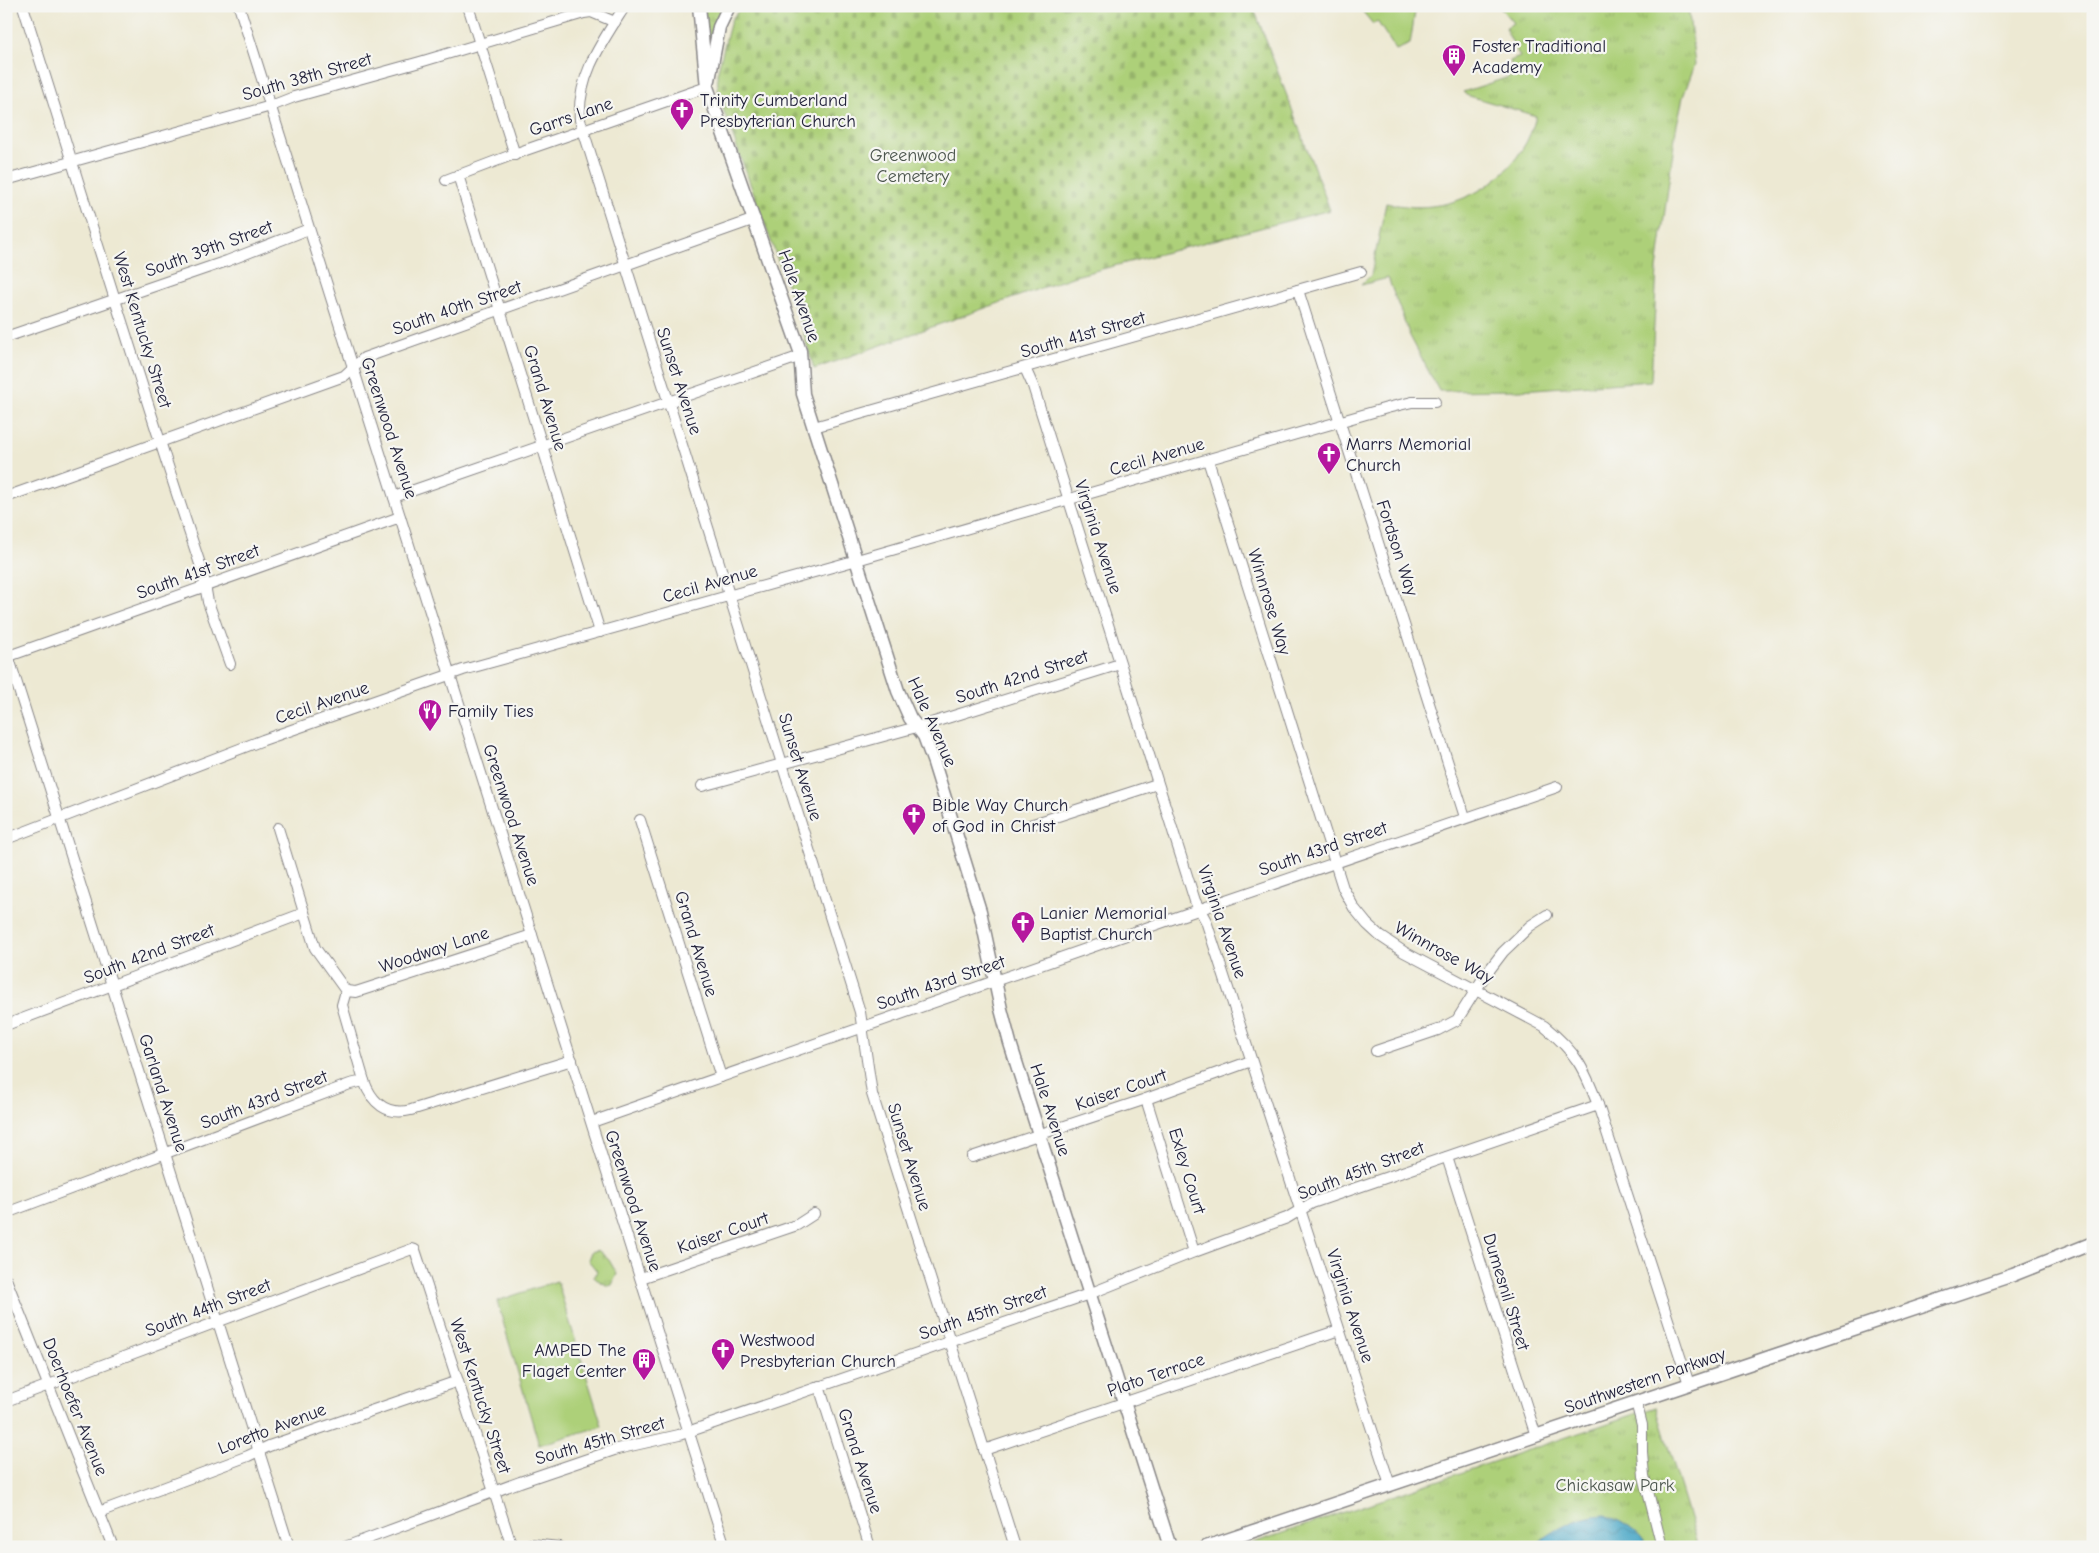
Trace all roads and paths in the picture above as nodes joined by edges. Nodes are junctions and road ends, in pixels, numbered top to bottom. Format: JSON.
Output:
{"nodes":[{"id":1,"x":24,"y":6,"type":"edge"},
{"id":2,"x":239,"y":6,"type":"edge"},
{"id":3,"x":468,"y":6,"type":"edge"},
{"id":4,"x":625,"y":6,"type":"edge"},
{"id":5,"x":699,"y":6,"type":"edge"},
{"id":6,"x":729,"y":6,"type":"edge"},
{"id":7,"x":615,"y":22,"type":"junction"},
{"id":8,"x":480,"y":44,"type":"junction"},
{"id":9,"x":707,"y":87,"type":"junction"},
{"id":10,"x":270,"y":106,"type":"junction"},
{"id":11,"x":582,"y":130,"type":"junction"},
{"id":12,"x":515,"y":155,"type":"junction"},
{"id":13,"x":72,"y":161,"type":"junction"},
{"id":14,"x":458,"y":175,"type":"junction"},
{"id":15,"x":6,"y":180,"type":"edge"},
{"id":16,"x":446,"y":180,"type":"dead end"},
{"id":17,"x":755,"y":219,"type":"junction"},
{"id":18,"x":309,"y":228,"type":"junction"},
{"id":19,"x":625,"y":266,"type":"junction"},
{"id":20,"x":1361,"y":272,"type":"dead end"},
{"id":21,"x":1298,"y":290,"type":"junction"},
{"id":22,"x":116,"y":299,"type":"junction"},
{"id":23,"x":501,"y":309,"type":"junction"},
{"id":24,"x":6,"y":338,"type":"edge"},
{"id":25,"x":801,"y":356,"type":"junction"},
{"id":26,"x":353,"y":368,"type":"junction"},
{"id":27,"x":1025,"y":368,"type":"junction"},
{"id":28,"x":668,"y":402,"type":"junction"},
{"id":29,"x":1435,"y":402,"type":"dead end"},
{"id":30,"x":1341,"y":423,"type":"junction"},
{"id":31,"x":814,"y":427,"type":"junction"},
{"id":32,"x":161,"y":442,"type":"junction"},
{"id":33,"x":543,"y":446,"type":"junction"},
{"id":34,"x":1208,"y":460,"type":"junction"},
{"id":35,"x":6,"y":497,"type":"edge"},
{"id":36,"x":394,"y":497,"type":"junction"},
{"id":37,"x":1068,"y":500,"type":"junction"},
{"id":38,"x":400,"y":517,"type":"junction"},
{"id":39,"x":857,"y":560,"type":"junction"},
{"id":40,"x":206,"y":586,"type":"junction"},
{"id":41,"x":729,"y":596,"type":"junction"},
{"id":42,"x":600,"y":632,"type":"junction"},
{"id":43,"x":7,"y":654,"type":"edge"},
{"id":44,"x":230,"y":664,"type":"dead end"},
{"id":45,"x":1120,"y":664,"type":"junction"},
{"id":46,"x":450,"y":675,"type":"junction"},
{"id":47,"x":917,"y":726,"type":"junction"},
{"id":48,"x":782,"y":764,"type":"junction"},
{"id":49,"x":1158,"y":784,"type":"junction"},
{"id":50,"x":702,"y":786,"type":"dead end"},
{"id":51,"x":1557,"y":787,"type":"dead end"},
{"id":52,"x":1465,"y":817,"type":"junction"},
{"id":53,"x":60,"y":818,"type":"junction"},
{"id":54,"x":640,"y":820,"type":"dead end"},
{"id":55,"x":1030,"y":825,"type":"dead end"},
{"id":56,"x":278,"y":828,"type":"dead end"},
{"id":57,"x":6,"y":838,"type":"edge"},
{"id":58,"x":1334,"y":863,"type":"junction"},
{"id":59,"x":1200,"y":910,"type":"junction"},
{"id":60,"x":304,"y":913,"type":"junction"},
{"id":61,"x":1547,"y":915,"type":"dead end"},
{"id":62,"x":532,"y":934,"type":"junction"},
{"id":63,"x":995,"y":981,"type":"junction"},
{"id":64,"x":112,"y":985,"type":"junction"},
{"id":65,"x":1477,"y":990,"type":"junction"},
{"id":66,"x":346,"y":991,"type":"junction"},
{"id":67,"x":6,"y":1025,"type":"edge"},
{"id":68,"x":862,"y":1028,"type":"junction"},
{"id":69,"x":1376,"y":1051,"type":"dead end"},
{"id":70,"x":572,"y":1060,"type":"junction"},
{"id":71,"x":1251,"y":1062,"type":"junction"},
{"id":72,"x":721,"y":1077,"type":"junction"},
{"id":73,"x":364,"y":1081,"type":"junction"},
{"id":74,"x":1146,"y":1099,"type":"junction"},
{"id":75,"x":1598,"y":1105,"type":"junction"},
{"id":76,"x":592,"y":1122,"type":"junction"},
{"id":77,"x":1040,"y":1136,"type":"junction"},
{"id":78,"x":166,"y":1154,"type":"junction"},
{"id":79,"x":972,"y":1157,"type":"dead end"},
{"id":80,"x":1447,"y":1157,"type":"junction"},
{"id":81,"x":1301,"y":1210,"type":"junction"},
{"id":82,"x":6,"y":1213,"type":"edge"},
{"id":83,"x":814,"y":1214,"type":"dead end"},
{"id":84,"x":2093,"y":1243,"type":"edge"},
{"id":85,"x":1194,"y":1252,"type":"junction"},
{"id":86,"x":417,"y":1256,"type":"joint"},
{"id":87,"x":641,"y":1278,"type":"junction"},
{"id":88,"x":6,"y":1279,"type":"edge"},
{"id":89,"x":1090,"y":1294,"type":"junction"},
{"id":90,"x":219,"y":1322,"type":"junction"},
{"id":91,"x":1339,"y":1330,"type":"junction"},
{"id":92,"x":950,"y":1341,"type":"junction"},
{"id":93,"x":458,"y":1381,"type":"junction"},
{"id":94,"x":1689,"y":1384,"type":"junction"},
{"id":95,"x":48,"y":1385,"type":"junction"},
{"id":96,"x":819,"y":1386,"type":"junction"},
{"id":97,"x":6,"y":1401,"type":"edge"},
{"id":98,"x":1636,"y":1402,"type":"junction"},
{"id":99,"x":1124,"y":1403,"type":"junction"},
{"id":100,"x":689,"y":1431,"type":"junction"},
{"id":101,"x":1536,"y":1436,"type":"junction"},
{"id":102,"x":984,"y":1450,"type":"junction"},
{"id":103,"x":259,"y":1451,"type":"junction"},
{"id":104,"x":1390,"y":1485,"type":"junction"},
{"id":105,"x":494,"y":1492,"type":"junction"},
{"id":106,"x":99,"y":1512,"type":"junction"},
{"id":107,"x":113,"y":1547,"type":"edge"},
{"id":108,"x":289,"y":1547,"type":"edge"},
{"id":109,"x":345,"y":1547,"type":"edge"},
{"id":110,"x":512,"y":1547,"type":"edge"},
{"id":111,"x":520,"y":1547,"type":"edge"},
{"id":112,"x":559,"y":1547,"type":"edge"},
{"id":113,"x":726,"y":1547,"type":"edge"},
{"id":114,"x":870,"y":1547,"type":"edge"},
{"id":115,"x":1015,"y":1547,"type":"edge"},
{"id":116,"x":1170,"y":1547,"type":"edge"},
{"id":117,"x":1206,"y":1547,"type":"edge"},
{"id":118,"x":1662,"y":1547,"type":"edge"}],
"edges":[{"from":1,"to":13,"type":"street","name":"West Kentucky Street"},
{"from":2,"to":10,"type":"street","name":"Greenwood Avenue"},
{"from":3,"to":8,"type":"street"},
{"from":4,"to":7,"type":"street","name":"Sunset Avenue"},
{"from":5,"to":9,"type":"street"},
{"from":6,"to":9,"type":"street"},
{"from":7,"to":8,"type":"street","name":"South 38th Street"},
{"from":7,"to":11,"type":"street","name":"Sunset Avenue"},
{"from":8,"to":10,"type":"street","name":"South 38th Street"},
{"from":8,"to":12,"type":"street"},
{"from":9,"to":11,"type":"street","name":"Garrs Lane"},
{"from":9,"to":17,"type":"street","name":"Hale Avenue"},
{"from":10,"to":13,"type":"street","name":"South 38th Street"},
{"from":10,"to":18,"type":"street","name":"Greenwood Avenue"},
{"from":11,"to":12,"type":"street","name":"Garrs Lane"},
{"from":11,"to":19,"type":"street","name":"Sunset Avenue"},
{"from":12,"to":14,"type":"street","name":"Garrs Lane"},
{"from":13,"to":15,"type":"street","name":"South 38th Street"},
{"from":13,"to":22,"type":"street","name":"West Kentucky Street"},
{"from":14,"to":16,"type":"street","name":"Garrs Lane"},
{"from":14,"to":23,"type":"street","name":"Grand Avenue"},
{"from":17,"to":19,"type":"street","name":"South 40th Street"},
{"from":17,"to":25,"type":"street","name":"Hale Avenue"},
{"from":18,"to":22,"type":"street","name":"South 39th Street"},
{"from":18,"to":26,"type":"street","name":"Greenwood Avenue"},
{"from":19,"to":23,"type":"street","name":"South 40th Street"},
{"from":19,"to":28,"type":"street","name":"Sunset Avenue"},
{"from":20,"to":21,"type":"street","name":"South 41st Street"},
{"from":21,"to":27,"type":"street","name":"South 41st Street"},
{"from":21,"to":30,"type":"street","name":"Fordson Way"},
{"from":22,"to":24,"type":"street","name":"South 39th Street"},
{"from":22,"to":32,"type":"street","name":"West Kentucky Street"},
{"from":23,"to":26,"type":"street","name":"South 40th Street"},
{"from":23,"to":33,"type":"street","name":"Grand Avenue"},
{"from":25,"to":28,"type":"street"},
{"from":25,"to":31,"type":"street","name":"Hale Avenue"},
{"from":26,"to":32,"type":"street","name":"South 40th Street"},
{"from":26,"to":36,"type":"street","name":"Greenwood Avenue"},
{"from":27,"to":31,"type":"street","name":"South 41st Street"},
{"from":27,"to":37,"type":"street","name":"Virginia Avenue"},
{"from":28,"to":33,"type":"street"},
{"from":28,"to":41,"type":"street","name":"Sunset Avenue"},
{"from":29,"to":30,"type":"street","name":"Cecil Avenue"},
{"from":30,"to":34,"type":"street","name":"Cecil Avenue"},
{"from":30,"to":52,"type":"street","name":"Fordson Way"},
{"from":31,"to":39,"type":"street","name":"Hale Avenue"},
{"from":32,"to":35,"type":"street","name":"South 40th Street"},
{"from":32,"to":40,"type":"street","name":"West Kentucky Street"},
{"from":33,"to":36,"type":"street"},
{"from":33,"to":42,"type":"street","name":"Grand Avenue"},
{"from":34,"to":37,"type":"street","name":"Cecil Avenue"},
{"from":34,"to":58,"type":"street","name":"Winnrose Way"},
{"from":36,"to":38,"type":"street","name":"Greenwood Avenue"},
{"from":37,"to":39,"type":"street","name":"Cecil Avenue"},
{"from":37,"to":45,"type":"street","name":"Virginia Avenue"},
{"from":38,"to":40,"type":"street","name":"South 41st Street"},
{"from":38,"to":46,"type":"street","name":"Greenwood Avenue"},
{"from":39,"to":41,"type":"street","name":"Cecil Avenue"},
{"from":39,"to":47,"type":"street","name":"Hale Avenue"},
{"from":40,"to":43,"type":"street","name":"South 41st Street"},
{"from":40,"to":44,"type":"street","name":"West Kentucky Street"},
{"from":41,"to":42,"type":"street","name":"Cecil Avenue"},
{"from":41,"to":48,"type":"street","name":"Sunset Avenue"},
{"from":42,"to":46,"type":"street","name":"Cecil Avenue"},
{"from":43,"to":53,"type":"street","name":"Garland Avenue"},
{"from":45,"to":47,"type":"street","name":"South 42nd Street"},
{"from":45,"to":49,"type":"street","name":"Virginia Avenue"},
{"from":46,"to":53,"type":"street","name":"Cecil Avenue"},
{"from":46,"to":62,"type":"street","name":"Greenwood Avenue"},
{"from":47,"to":48,"type":"street","name":"South 42nd Street"},
{"from":47,"to":63,"type":"street","name":"Hale Avenue"},
{"from":48,"to":50,"type":"street","name":"South 42nd Street"},
{"from":48,"to":68,"type":"street","name":"Sunset Avenue"},
{"from":49,"to":55,"type":"street"},
{"from":49,"to":59,"type":"street","name":"Virginia Avenue"},
{"from":51,"to":52,"type":"street","name":"South 43rd Street"},
{"from":52,"to":58,"type":"street","name":"South 43rd Street"},
{"from":53,"to":57,"type":"street","name":"Cecil Avenue"},
{"from":53,"to":64,"type":"street","name":"Garland Avenue"},
{"from":54,"to":72,"type":"street","name":"Grand Avenue"},
{"from":56,"to":60,"type":"street"},
{"from":58,"to":59,"type":"street","name":"South 43rd Street"},
{"from":58,"to":65,"type":"street","name":"Winnrose Way"},
{"from":59,"to":63,"type":"street","name":"South 43rd Street"},
{"from":59,"to":71,"type":"street","name":"Virginia Avenue"},
{"from":60,"to":64,"type":"street","name":"South 42nd Street"},
{"from":60,"to":66,"type":"street"},
{"from":61,"to":65,"type":"street"},
{"from":62,"to":66,"type":"street","name":"Woodway Lane"},
{"from":62,"to":70,"type":"street","name":"Greenwood Avenue"},
{"from":63,"to":68,"type":"street","name":"South 43rd Street"},
{"from":63,"to":77,"type":"street","name":"Hale Avenue"},
{"from":64,"to":67,"type":"street","name":"South 42nd Street"},
{"from":64,"to":78,"type":"street","name":"Garland Avenue"},
{"from":65,"to":69,"type":"street"},
{"from":65,"to":75,"type":"street","name":"Winnrose Way"},
{"from":66,"to":73,"type":"street"},
{"from":68,"to":72,"type":"street","name":"South 43rd Street"},
{"from":68,"to":92,"type":"street","name":"Sunset Avenue"},
{"from":70,"to":73,"type":"street"},
{"from":70,"to":76,"type":"street","name":"Greenwood Avenue"},
{"from":71,"to":74,"type":"street","name":"Kaiser Court"},
{"from":71,"to":81,"type":"street","name":"Virginia Avenue"},
{"from":72,"to":76,"type":"street","name":"South 43rd Street"},
{"from":73,"to":78,"type":"street","name":"South 43rd Street"},
{"from":74,"to":77,"type":"street","name":"Kaiser Court"},
{"from":74,"to":85,"type":"street","name":"Exley Court"},
{"from":75,"to":80,"type":"street","name":"South 45th Street"},
{"from":75,"to":94,"type":"street","name":"Winnrose Way"},
{"from":76,"to":87,"type":"street","name":"Greenwood Avenue"},
{"from":77,"to":79,"type":"street","name":"Kaiser Court"},
{"from":77,"to":89,"type":"street","name":"Hale Avenue"},
{"from":78,"to":82,"type":"street","name":"South 43rd Street"},
{"from":78,"to":90,"type":"street","name":"Garland Avenue"},
{"from":80,"to":81,"type":"street","name":"South 45th Street"},
{"from":80,"to":101,"type":"street","name":"Dumesnil Street"},
{"from":81,"to":85,"type":"street","name":"South 45th Street"},
{"from":81,"to":91,"type":"street","name":"Virginia Avenue"},
{"from":83,"to":87,"type":"street","name":"Kaiser Court"},
{"from":84,"to":94,"type":"street","name":"Southwestern Parkway"},
{"from":85,"to":89,"type":"street","name":"South 45th Street"},
{"from":86,"to":90,"type":"street","name":"South 44th Street"},
{"from":86,"to":93,"type":"street","name":"West Kentucky Street"},
{"from":87,"to":100,"type":"street","name":"Greenwood Avenue"},
{"from":88,"to":95,"type":"street","name":"Doerhoefer Avenue"},
{"from":89,"to":92,"type":"street","name":"South 45th Street"},
{"from":89,"to":99,"type":"street","name":"Hale Avenue"},
{"from":90,"to":95,"type":"street","name":"South 44th Street"},
{"from":90,"to":103,"type":"street","name":"Garland Avenue"},
{"from":91,"to":99,"type":"street","name":"Plato Terrace"},
{"from":91,"to":104,"type":"street","name":"Virginia Avenue"},
{"from":92,"to":96,"type":"street","name":"South 45th Street"},
{"from":92,"to":102,"type":"street","name":"Sunset Avenue"},
{"from":93,"to":103,"type":"street","name":"Loretto Avenue"},
{"from":93,"to":105,"type":"street","name":"West Kentucky Street"},
{"from":94,"to":98,"type":"street","name":"Southwestern Parkway"},
{"from":95,"to":97,"type":"street","name":"South 44th Street"},
{"from":95,"to":106,"type":"street","name":"Doerhoefer Avenue"},
{"from":96,"to":100,"type":"street","name":"South 45th Street"},
{"from":96,"to":114,"type":"street","name":"Grand Avenue"},
{"from":98,"to":101,"type":"street","name":"Southwestern Parkway"},
{"from":98,"to":118,"type":"street"},
{"from":99,"to":102,"type":"street","name":"Plato Terrace"},
{"from":99,"to":116,"type":"street","name":"Hale Avenue"},
{"from":100,"to":105,"type":"street","name":"South 45th Street"},
{"from":100,"to":113,"type":"street","name":"Greenwood Avenue"},
{"from":101,"to":104,"type":"street","name":"Southwestern Parkway"},
{"from":102,"to":115,"type":"street","name":"Sunset Avenue"},
{"from":103,"to":106,"type":"street","name":"Loretto Avenue"},
{"from":103,"to":108,"type":"street","name":"Garland Avenue"},
{"from":104,"to":117,"type":"street","name":"Southwestern Parkway"},
{"from":105,"to":109,"type":"street","name":"South 45th Street"},
{"from":105,"to":110,"type":"street","name":"West Kentucky Street"},
{"from":106,"to":107,"type":"street","name":"Doerhoefer Avenue"},
{"from":111,"to":112,"type":"street"}]}
